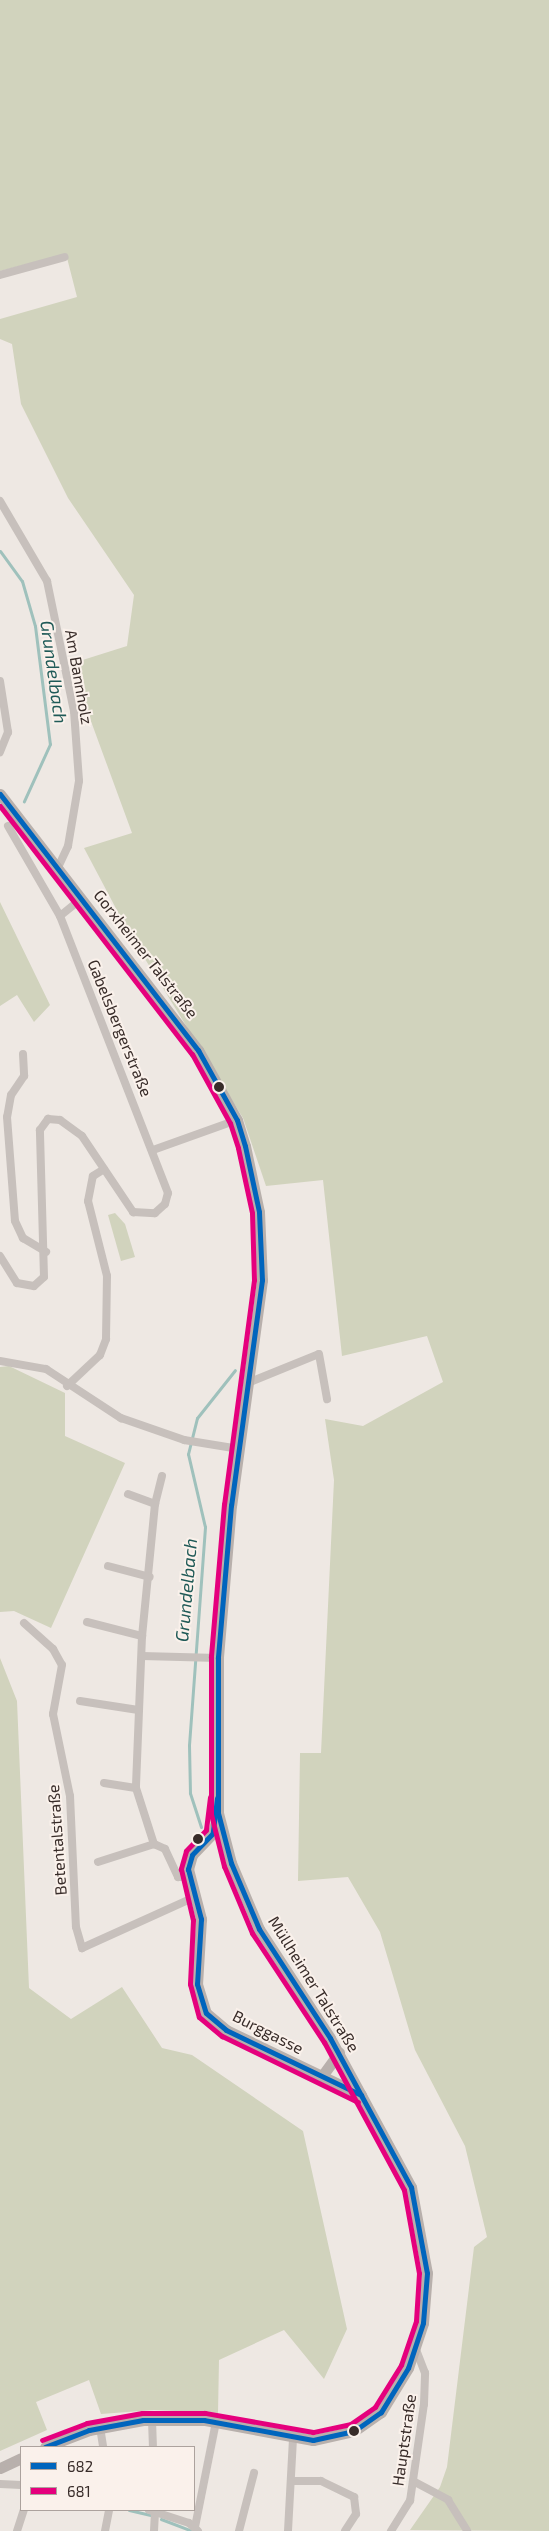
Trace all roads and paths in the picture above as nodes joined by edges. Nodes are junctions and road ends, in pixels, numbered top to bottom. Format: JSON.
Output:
{"nodes":[{"id":1,"x":65,"y":257,"type":"dead end"},
{"id":2,"x":0,"y":275,"type":"edge"},
{"id":3,"x":0,"y":501,"type":"edge"},
{"id":4,"x":0,"y":681,"type":"edge"},
{"id":5,"x":0,"y":752,"type":"edge"},
{"id":6,"x":0,"y":794,"type":"edge"},
{"id":7,"x":8,"y":826,"type":"dead end"},
{"id":8,"x":58,"y":867,"type":"junction"},
{"id":9,"x":82,"y":898,"type":"junction"},
{"id":10,"x":60,"y":916,"type":"junction"},
{"id":11,"x":23,"y":1054,"type":"dead end"},
{"id":12,"x":237,"y":1120,"type":"junction"},
{"id":13,"x":245,"y":1146,"type":"joint"},
{"id":14,"x":153,"y":1150,"type":"junction"},
{"id":15,"x":104,"y":1169,"type":"junction"},
{"id":16,"x":46,"y":1252,"type":"junction"},
{"id":17,"x":0,"y":1256,"type":"edge"},
{"id":18,"x":0,"y":1361,"type":"edge"},
{"id":19,"x":250,"y":1382,"type":"junction"},
{"id":20,"x":67,"y":1386,"type":"junction"},
{"id":21,"x":327,"y":1399,"type":"dead end"},
{"id":22,"x":239,"y":1449,"type":"junction"},
{"id":23,"x":162,"y":1476,"type":"dead end"},
{"id":24,"x":128,"y":1494,"type":"dead end"},
{"id":25,"x":155,"y":1504,"type":"junction"},
{"id":26,"x":108,"y":1566,"type":"dead end"},
{"id":27,"x":150,"y":1578,"type":"junction"},
{"id":28,"x":24,"y":1622,"type":"dead end"},
{"id":29,"x":87,"y":1622,"type":"dead end"},
{"id":30,"x":142,"y":1636,"type":"junction"},
{"id":31,"x":142,"y":1656,"type":"junction"},
{"id":32,"x":218,"y":1658,"type":"junction"},
{"id":33,"x":80,"y":1701,"type":"dead end"},
{"id":34,"x":138,"y":1710,"type":"junction"},
{"id":35,"x":104,"y":1783,"type":"dead end"},
{"id":36,"x":136,"y":1788,"type":"junction"},
{"id":37,"x":218,"y":1813,"type":"junction"},
{"id":38,"x":208,"y":1839,"type":"junction"},
{"id":39,"x":154,"y":1844,"type":"junction"},
{"id":40,"x":226,"y":1844,"type":"junction"},
{"id":41,"x":98,"y":1862,"type":"dead end"},
{"id":42,"x":190,"y":1877,"type":"junction"},
{"id":43,"x":196,"y":1897,"type":"junction"},
{"id":44,"x":338,"y":2053,"type":"junction"},
{"id":45,"x":322,"y":2076,"type":"junction"},
{"id":46,"x":361,"y":2095,"type":"junction"},
{"id":47,"x":416,"y":2350,"type":"junction"},
{"id":48,"x":152,"y":2420,"type":"junction"},
{"id":49,"x":216,"y":2422,"type":"junction"},
{"id":50,"x":100,"y":2427,"type":"junction"},
{"id":51,"x":293,"y":2438,"type":"junction"},
{"id":52,"x":48,"y":2446,"type":"edge"},
{"id":53,"x":103,"y":2446,"type":"edge"},
{"id":54,"x":153,"y":2446,"type":"edge"},
{"id":55,"x":20,"y":2461,"type":"edge"},
{"id":56,"x":0,"y":2468,"type":"edge"},
{"id":57,"x":254,"y":2473,"type":"dead end"},
{"id":58,"x":291,"y":2481,"type":"junction"},
{"id":59,"x":413,"y":2482,"type":"junction"},
{"id":60,"x":0,"y":2484,"type":"edge"},
{"id":61,"x":20,"y":2485,"type":"edge"},
{"id":62,"x":24,"y":2511,"type":"edge"},
{"id":63,"x":109,"y":2511,"type":"edge"},
{"id":64,"x":152,"y":2511,"type":"edge"},
{"id":65,"x":402,"y":2517,"type":"junction"},
{"id":66,"x":196,"y":2529,"type":"edge"},
{"id":67,"x":17,"y":2531,"type":"edge"},
{"id":68,"x":105,"y":2531,"type":"edge"},
{"id":69,"x":154,"y":2531,"type":"edge"},
{"id":70,"x":239,"y":2531,"type":"edge"},
{"id":71,"x":288,"y":2531,"type":"edge"},
{"id":72,"x":345,"y":2531,"type":"edge"},
{"id":73,"x":391,"y":2531,"type":"edge"},
{"id":74,"x":400,"y":2531,"type":"edge"},
{"id":75,"x":467,"y":2531,"type":"edge"}],
"edges":[{"from":1,"to":2,"type":"street"},
{"from":3,"to":8,"type":"street","name":"Am Bannholz"},
{"from":4,"to":5,"type":"street"},
{"from":6,"to":8,"type":"main road","name":"Gorxheimer Talstraße"},
{"from":7,"to":10,"type":"street","name":"Gabelsbergerstraße"},
{"from":8,"to":9,"type":"main road","name":"Gorxheimer Talstraße"},
{"from":9,"to":10,"type":"street"},
{"from":9,"to":12,"type":"main road","name":"Gorxheimer Talstraße"},
{"from":10,"to":14,"type":"street","name":"Gabelsbergerstraße"},
{"from":11,"to":16,"type":"street"},
{"from":12,"to":13,"type":"main road","name":"Gorxheimer Talstraße"},
{"from":12,"to":14,"type":"street"},
{"from":13,"to":19,"type":"main road","name":"Müllheimer Talstraße"},
{"from":14,"to":15,"type":"street","name":"Gabelsbergerstraße"},
{"from":15,"to":16,"type":"street"},
{"from":15,"to":20,"type":"street"},
{"from":16,"to":17,"type":"street"},
{"from":18,"to":20,"type":"street"},
{"from":19,"to":21,"type":"street"},
{"from":19,"to":22,"type":"main road","name":"Müllheimer Talstraße"},
{"from":20,"to":22,"type":"street"},
{"from":22,"to":32,"type":"main road","name":"Müllheimer Talstraße"},
{"from":23,"to":25,"type":"street"},
{"from":24,"to":25,"type":"street"},
{"from":25,"to":27,"type":"street"},
{"from":26,"to":27,"type":"street"},
{"from":27,"to":30,"type":"street"},
{"from":28,"to":43,"type":"street","name":"Betentalstraße"},
{"from":29,"to":30,"type":"street"},
{"from":30,"to":31,"type":"street"},
{"from":31,"to":32,"type":"street"},
{"from":31,"to":34,"type":"street"},
{"from":32,"to":37,"type":"main road","name":"Müllheimer Talstraße"},
{"from":33,"to":34,"type":"street"},
{"from":34,"to":36,"type":"street"},
{"from":35,"to":36,"type":"street"},
{"from":36,"to":39,"type":"street"},
{"from":37,"to":38,"type":"main road","name":"Burggasse"},
{"from":37,"to":40,"type":"main road","name":"Müllheimer Talstraße"},
{"from":38,"to":40,"type":"main road"},
{"from":38,"to":42,"type":"main road","name":"Burggasse"},
{"from":39,"to":41,"type":"street"},
{"from":39,"to":42,"type":"street"},
{"from":40,"to":44,"type":"main road","name":"Müllheimer Talstraße"},
{"from":42,"to":43,"type":"main road","name":"Burggasse"},
{"from":43,"to":45,"type":"main road","name":"Burggasse"},
{"from":44,"to":45,"type":"main road"},
{"from":44,"to":46,"type":"main road","name":"Müllheimer Talstraße"},
{"from":45,"to":46,"type":"main road","name":"Burggasse"},
{"from":46,"to":47,"type":"main road","name":"Müllheimer Talstraße"},
{"from":47,"to":51,"type":"main road","name":"Müllheimer Talstraße"},
{"from":47,"to":59,"type":"street","name":"Hauptstraße"},
{"from":48,"to":49,"type":"main road","name":"Müllheimer Talstraße"},
{"from":48,"to":50,"type":"main road","name":"Müllheimer Talstraße"},
{"from":48,"to":54,"type":"street"},
{"from":49,"to":51,"type":"main road","name":"Müllheimer Talstraße"},
{"from":49,"to":66,"type":"street"},
{"from":50,"to":52,"type":"main road","name":"Müllheimer Talstraße"},
{"from":50,"to":53,"type":"street"},
{"from":51,"to":58,"type":"street"},
{"from":55,"to":56,"type":"main road"},
{"from":57,"to":70,"type":"street"},
{"from":58,"to":71,"type":"street"},
{"from":58,"to":72,"type":"street"},
{"from":59,"to":65,"type":"street","name":"Hauptstraße"},
{"from":59,"to":75,"type":"street"},
{"from":60,"to":61,"type":"street"},
{"from":62,"to":67,"type":"street"},
{"from":63,"to":68,"type":"street"},
{"from":64,"to":66,"type":"street"},
{"from":64,"to":69,"type":"street"},
{"from":65,"to":73,"type":"street","name":"Hauptstraße"},
{"from":65,"to":74,"type":"street"}]}
